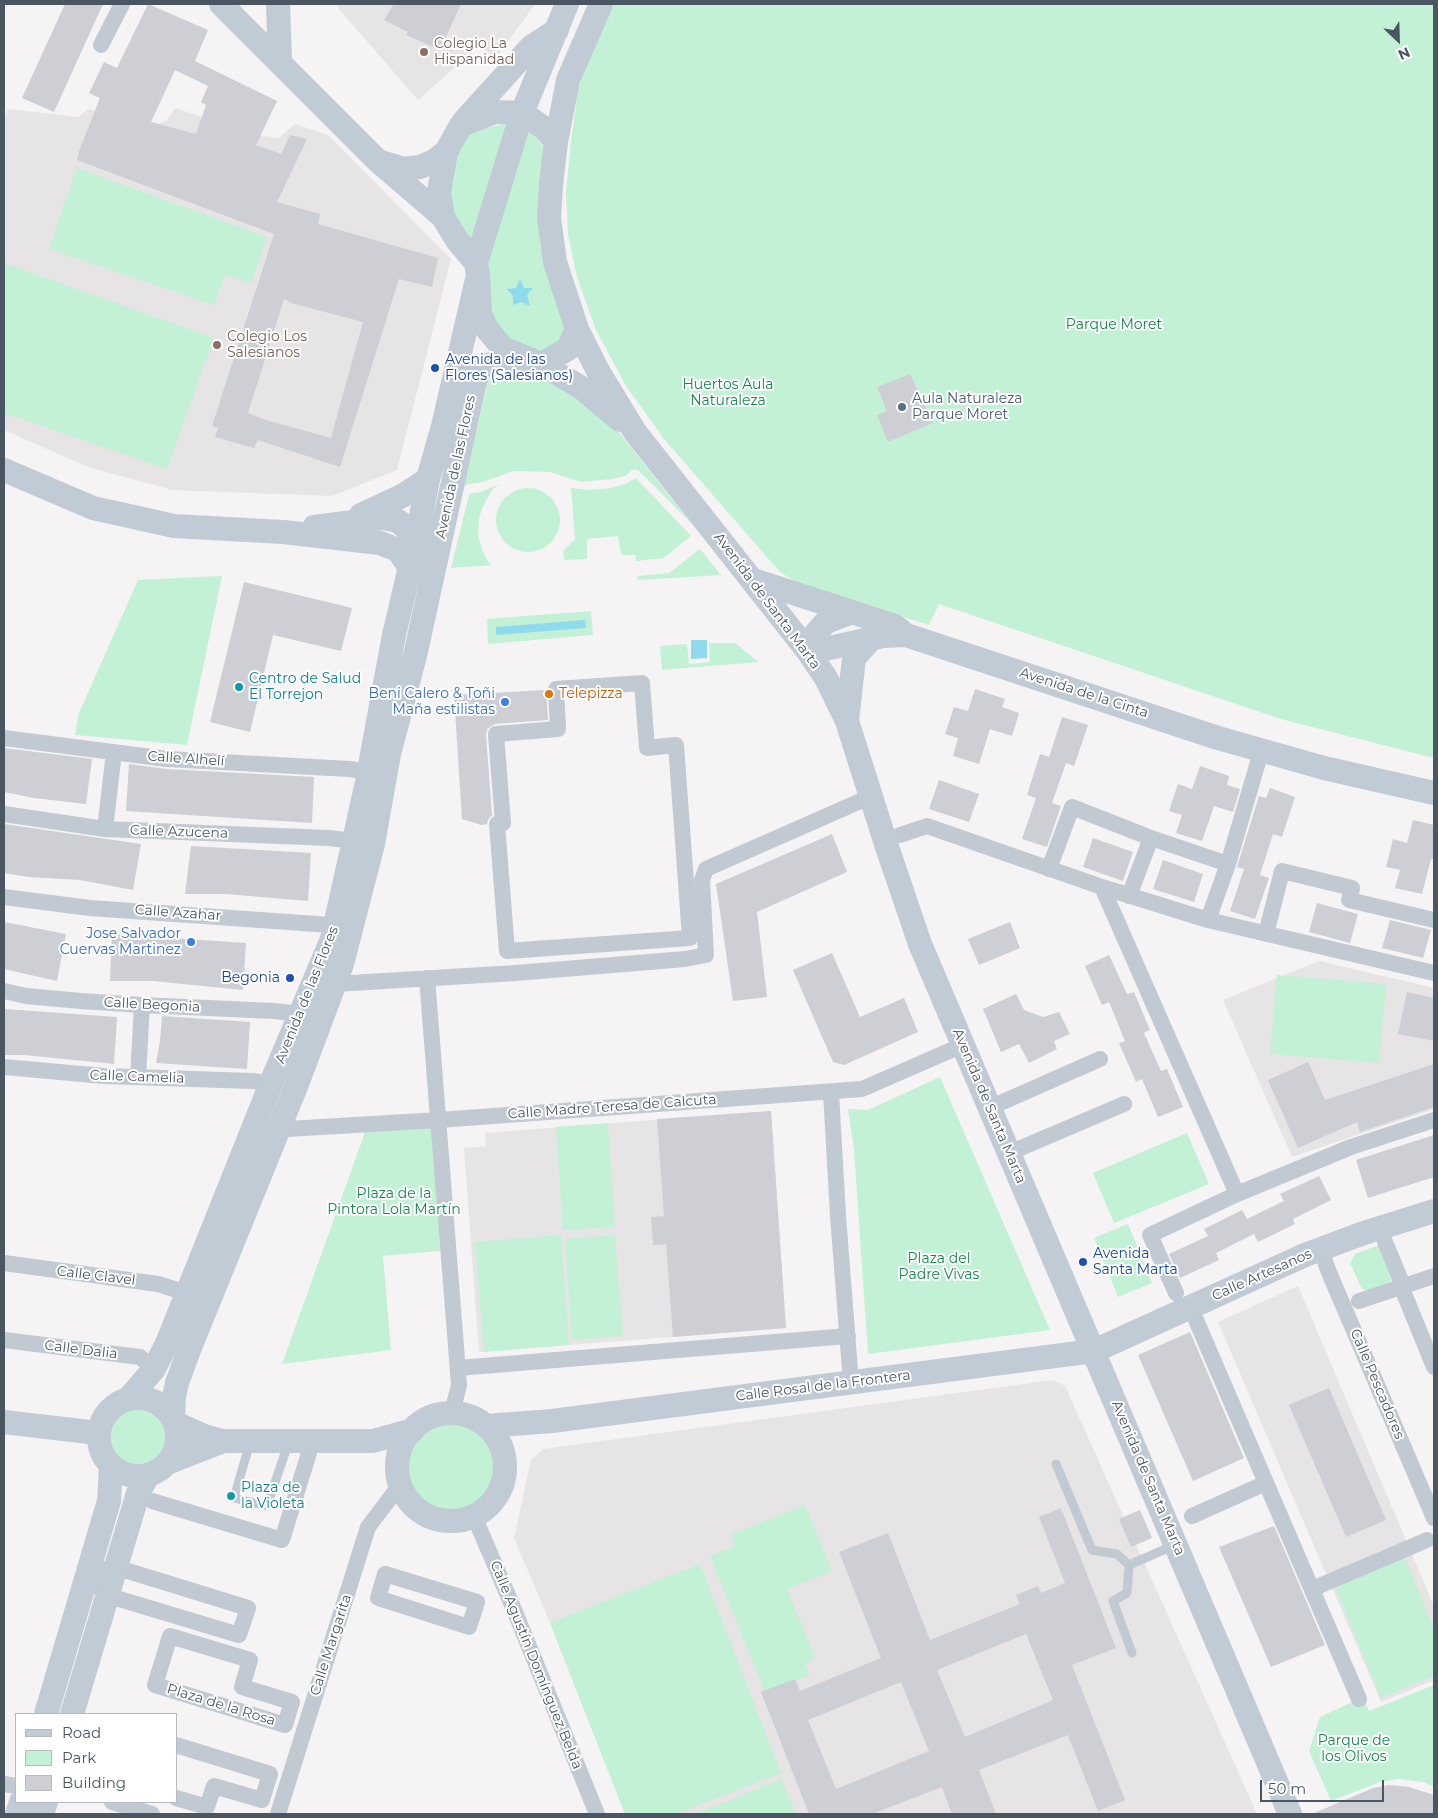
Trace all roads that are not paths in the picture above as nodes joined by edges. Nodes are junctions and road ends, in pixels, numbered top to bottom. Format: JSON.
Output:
{"nodes":[{"id":1,"x":122,"y":4,"type":"edge"},
{"id":2,"x":221,"y":4,"type":"edge"},
{"id":3,"x":278,"y":4,"type":"edge"},
{"id":4,"x":567,"y":4,"type":"edge"},
{"id":5,"x":601,"y":4,"type":"edge"},
{"id":6,"x":557,"y":30,"type":"junction"},
{"id":7,"x":101,"y":45,"type":"dead end"},
{"id":8,"x":280,"y":61,"type":"junction"},
{"id":9,"x":522,"y":113,"type":"junction"},
{"id":10,"x":461,"y":125,"type":"junction"},
{"id":11,"x":556,"y":142,"type":"junction"},
{"id":12,"x":446,"y":152,"type":"junction"},
{"id":13,"x":379,"y":162,"type":"junction"},
{"id":14,"x":443,"y":218,"type":"junction"},
{"id":15,"x":477,"y":269,"type":"junction"},
{"id":16,"x":578,"y":329,"type":"junction"},
{"id":17,"x":541,"y":364,"type":"junction"},
{"id":18,"x":474,"y":386,"type":"junction"},
{"id":19,"x":635,"y":432,"type":"junction"},
{"id":20,"x":4,"y":470,"type":"edge"},
{"id":21,"x":428,"y":479,"type":"junction"},
{"id":22,"x":341,"y":523,"type":"junction"},
{"id":23,"x":282,"y":532,"type":"junction"},
{"id":24,"x":417,"y":537,"type":"junction"},
{"id":25,"x":380,"y":543,"type":"junction"},
{"id":26,"x":410,"y":568,"type":"junction"},
{"id":27,"x":753,"y":580,"type":"junction"},
{"id":28,"x":852,"y":612,"type":"junction"},
{"id":29,"x":423,"y":621,"type":"junction"},
{"id":30,"x":906,"y":635,"type":"junction"},
{"id":31,"x":871,"y":639,"type":"junction"},
{"id":32,"x":807,"y":650,"type":"junction"},
{"id":33,"x":847,"y":721,"type":"junction"},
{"id":34,"x":4,"y":738,"type":"edge"},
{"id":35,"x":114,"y":752,"type":"junction"},
{"id":36,"x":1261,"y":752,"type":"junction"},
{"id":37,"x":369,"y":772,"type":"junction"},
{"id":38,"x":1434,"y":793,"type":"edge"},
{"id":39,"x":872,"y":796,"type":"junction"},
{"id":40,"x":4,"y":814,"type":"edge"},
{"id":41,"x":105,"y":829,"type":"junction"},
{"id":42,"x":900,"y":835,"type":"dead end"},
{"id":43,"x":1151,"y":838,"type":"junction"},
{"id":44,"x":354,"y":841,"type":"junction"},
{"id":45,"x":1228,"y":864,"type":"junction"},
{"id":46,"x":1049,"y":869,"type":"junction"},
{"id":47,"x":1102,"y":887,"type":"junction"},
{"id":48,"x":1129,"y":896,"type":"junction"},
{"id":49,"x":4,"y":897,"type":"edge"},
{"id":50,"x":1208,"y":920,"type":"junction"},
{"id":51,"x":1434,"y":920,"type":"edge"},
{"id":52,"x":344,"y":926,"type":"junction"},
{"id":53,"x":1266,"y":934,"type":"junction"},
{"id":54,"x":690,"y":938,"type":"joint"},
{"id":55,"x":1434,"y":971,"type":"edge"},
{"id":56,"x":427,"y":978,"type":"junction"},
{"id":57,"x":334,"y":984,"type":"junction"},
{"id":58,"x":4,"y":991,"type":"edge"},
{"id":59,"x":142,"y":1006,"type":"junction"},
{"id":60,"x":300,"y":1014,"type":"junction"},
{"id":61,"x":963,"y":1045,"type":"junction"},
{"id":62,"x":1100,"y":1059,"type":"dead end"},
{"id":63,"x":4,"y":1067,"type":"edge"},
{"id":64,"x":138,"y":1077,"type":"junction"},
{"id":65,"x":271,"y":1084,"type":"junction"},
{"id":66,"x":831,"y":1092,"type":"junction"},
{"id":67,"x":1124,"y":1104,"type":"dead end"},
{"id":68,"x":990,"y":1108,"type":"junction"},
{"id":69,"x":439,"y":1120,"type":"junction"},
{"id":70,"x":1434,"y":1120,"type":"edge"},
{"id":71,"x":253,"y":1128,"type":"junction"},
{"id":72,"x":278,"y":1131,"type":"junction"},
{"id":73,"x":1009,"y":1153,"type":"junction"},
{"id":74,"x":1237,"y":1194,"type":"junction"},
{"id":75,"x":1434,"y":1211,"type":"edge"},
{"id":76,"x":1385,"y":1242,"type":"dead end"},
{"id":77,"x":1321,"y":1249,"type":"junction"},
{"id":78,"x":4,"y":1263,"type":"edge"},
{"id":79,"x":1434,"y":1276,"type":"edge"},
{"id":80,"x":1401,"y":1286,"type":"junction"},
{"id":81,"x":188,"y":1293,"type":"junction"},
{"id":82,"x":1176,"y":1293,"type":"dead end"},
{"id":83,"x":1359,"y":1301,"type":"dead end"},
{"id":84,"x":1196,"y":1320,"type":"dead end"},
{"id":85,"x":848,"y":1336,"type":"junction"},
{"id":86,"x":4,"y":1340,"type":"edge"},
{"id":87,"x":1094,"y":1351,"type":"junction"},
{"id":88,"x":1434,"y":1367,"type":"edge"},
{"id":89,"x":458,"y":1368,"type":"junction"},
{"id":90,"x":154,"y":1369,"type":"junction"},
{"id":91,"x":851,"y":1383,"type":"junction"},
{"id":92,"x":129,"y":1398,"type":"junction"},
{"id":93,"x":452,"y":1413,"type":"junction"},
{"id":94,"x":174,"y":1421,"type":"junction"},
{"id":95,"x":552,"y":1421,"type":"junction"},
{"id":96,"x":4,"y":1422,"type":"edge"},
{"id":97,"x":486,"y":1426,"type":"junction"},
{"id":98,"x":413,"y":1430,"type":"junction"},
{"id":99,"x":98,"y":1433,"type":"junction"},
{"id":100,"x":223,"y":1441,"type":"junction"},
{"id":101,"x":248,"y":1441,"type":"junction"},
{"id":102,"x":287,"y":1442,"type":"junction"},
{"id":103,"x":373,"y":1442,"type":"junction"},
{"id":104,"x":502,"y":1450,"type":"junction"},
{"id":105,"x":309,"y":1454,"type":"dead end"},
{"id":106,"x":398,"y":1456,"type":"junction"},
{"id":107,"x":1056,"y":1464,"type":"dead end"},
{"id":108,"x":111,"y":1465,"type":"junction"},
{"id":109,"x":158,"y":1469,"type":"junction"},
{"id":110,"x":1266,"y":1483,"type":"junction"},
{"id":111,"x":400,"y":1485,"type":"junction"},
{"id":112,"x":152,"y":1501,"type":"dead end"},
{"id":113,"x":474,"y":1516,"type":"junction"},
{"id":114,"x":1192,"y":1516,"type":"dead end"},
{"id":115,"x":1434,"y":1518,"type":"edge"},
{"id":116,"x":1427,"y":1540,"type":"dead end"},
{"id":117,"x":1176,"y":1544,"type":"junction"},
{"id":118,"x":1129,"y":1565,"type":"junction"},
{"id":119,"x":115,"y":1567,"type":"junction"},
{"id":120,"x":88,"y":1573,"type":"junction"},
{"id":121,"x":1312,"y":1589,"type":"junction"},
{"id":122,"x":106,"y":1595,"type":"junction"},
{"id":123,"x":477,"y":1602,"type":"joint"},
{"id":124,"x":1132,"y":1653,"type":"dead end"},
{"id":125,"x":1359,"y":1699,"type":"dead end"},
{"id":126,"x":46,"y":1713,"type":"edge"},
{"id":127,"x":72,"y":1713,"type":"edge"},
{"id":128,"x":285,"y":1725,"type":"joint"},
{"id":129,"x":178,"y":1746,"type":"edge"},
{"id":130,"x":178,"y":1799,"type":"edge"},
{"id":131,"x":115,"y":1803,"type":"edge"},
{"id":132,"x":152,"y":1814,"type":"edge"},
{"id":133,"x":278,"y":1814,"type":"edge"},
{"id":134,"x":596,"y":1814,"type":"edge"},
{"id":135,"x":1290,"y":1814,"type":"edge"}],
"edges":[{"from":1,"to":7,"type":"street"},
{"from":2,"to":8,"type":"main road"},
{"from":3,"to":8,"type":"main road"},
{"from":4,"to":6,"type":"main road","name":"Avenida de Santa Marta"},
{"from":5,"to":11,"type":"main road","name":"Avenida de Santa Marta"},
{"from":6,"to":9,"type":"main road","name":"Avenida de Santa Marta"},
{"from":6,"to":10,"type":"main road"},
{"from":8,"to":13,"type":"main road"},
{"from":9,"to":10,"type":"main road"},
{"from":9,"to":11,"type":"main road"},
{"from":9,"to":15,"type":"main road","name":"Avenida de Santa Marta"},
{"from":10,"to":12,"type":"main road"},
{"from":11,"to":16,"type":"main road","name":"Avenida de Santa Marta"},
{"from":12,"to":13,"type":"main road"},
{"from":12,"to":14,"type":"main road"},
{"from":13,"to":14,"type":"main road"},
{"from":14,"to":15,"type":"main road"},
{"from":15,"to":17,"type":"main road","name":"Avenida de Santa Marta"},
{"from":15,"to":21,"type":"main road","name":"Avenida de las Flores"},
{"from":16,"to":17,"type":"main road"},
{"from":16,"to":19,"type":"main road","name":"Avenida de Santa Marta"},
{"from":17,"to":18,"type":"main road"},
{"from":17,"to":19,"type":"main road","name":"Avenida de Santa Marta"},
{"from":18,"to":24,"type":"main road","name":"Avenida de las Flores"},
{"from":18,"to":29,"type":"main road","name":"Avenida de las Flores"},
{"from":19,"to":27,"type":"main road","name":"Avenida de Santa Marta"},
{"from":20,"to":23,"type":"main road"},
{"from":21,"to":22,"type":"main road"},
{"from":21,"to":24,"type":"main road","name":"Avenida de las Flores"},
{"from":22,"to":23,"type":"main road"},
{"from":22,"to":24,"type":"main road"},
{"from":23,"to":25,"type":"main road"},
{"from":24,"to":25,"type":"main road"},
{"from":24,"to":26,"type":"main road","name":"Avenida de las Flores"},
{"from":24,"to":29,"type":"main road","name":"Avenida de las Flores"},
{"from":25,"to":26,"type":"main road"},
{"from":26,"to":37,"type":"main road","name":"Avenida de las Flores"},
{"from":27,"to":28,"type":"main road","name":"Avenida de la Cinta"},
{"from":27,"to":32,"type":"main road","name":"Avenida de Santa Marta"},
{"from":28,"to":30,"type":"main road","name":"Avenida de la Cinta"},
{"from":28,"to":32,"type":"main road"},
{"from":29,"to":52,"type":"main road","name":"Avenida de las Flores"},
{"from":30,"to":31,"type":"main road","name":"Avenida de la Cinta"},
{"from":30,"to":36,"type":"main road","name":"Avenida de la Cinta"},
{"from":31,"to":32,"type":"main road","name":"Avenida de la Cinta"},
{"from":31,"to":33,"type":"main road"},
{"from":32,"to":33,"type":"main road","name":"Avenida de Santa Marta"},
{"from":33,"to":39,"type":"main road","name":"Avenida de Santa Marta"},
{"from":34,"to":35,"type":"street","name":"Calle Alhelí"},
{"from":35,"to":37,"type":"street","name":"Calle Alhelí"},
{"from":35,"to":41,"type":"street"},
{"from":36,"to":38,"type":"main road","name":"Avenida de la Cinta"},
{"from":36,"to":45,"type":"street"},
{"from":37,"to":44,"type":"main road","name":"Avenida de las Flores"},
{"from":39,"to":56,"type":"street"},
{"from":39,"to":61,"type":"main road","name":"Avenida de Santa Marta"},
{"from":40,"to":41,"type":"street","name":"Calle Azucena"},
{"from":41,"to":44,"type":"street","name":"Calle Azucena"},
{"from":42,"to":46,"type":"street"},
{"from":43,"to":45,"type":"street"},
{"from":43,"to":46,"type":"street"},
{"from":43,"to":48,"type":"street"},
{"from":44,"to":52,"type":"main road","name":"Avenida de las Flores"},
{"from":45,"to":50,"type":"street"},
{"from":46,"to":47,"type":"street"},
{"from":47,"to":48,"type":"street"},
{"from":47,"to":74,"type":"street"},
{"from":48,"to":50,"type":"street"},
{"from":49,"to":52,"type":"street","name":"Calle Azahar"},
{"from":50,"to":53,"type":"street"},
{"from":51,"to":53,"type":"street"},
{"from":52,"to":57,"type":"main road","name":"Avenida de las Flores"},
{"from":52,"to":60,"type":"main road","name":"Avenida de las Flores"},
{"from":53,"to":55,"type":"street"},
{"from":54,"to":54,"type":"street"},
{"from":56,"to":57,"type":"street"},
{"from":56,"to":69,"type":"street"},
{"from":57,"to":72,"type":"main road","name":"Avenida de las Flores"},
{"from":58,"to":59,"type":"street","name":"Calle Begonia"},
{"from":59,"to":60,"type":"street","name":"Calle Begonia"},
{"from":59,"to":64,"type":"street"},
{"from":60,"to":65,"type":"main road","name":"Avenida de las Flores"},
{"from":61,"to":66,"type":"street","name":"Calle Madre Teresa de Calcuta"},
{"from":61,"to":68,"type":"main road","name":"Avenida de Santa Marta"},
{"from":62,"to":68,"type":"street"},
{"from":63,"to":64,"type":"street","name":"Calle Camelia"},
{"from":64,"to":65,"type":"street","name":"Calle Camelia"},
{"from":65,"to":71,"type":"main road","name":"Avenida de las Flores"},
{"from":66,"to":69,"type":"street","name":"Calle Madre Teresa de Calcuta"},
{"from":66,"to":85,"type":"street"},
{"from":67,"to":73,"type":"street"},
{"from":68,"to":73,"type":"main road","name":"Avenida de Santa Marta"},
{"from":69,"to":72,"type":"street","name":"Calle Madre Teresa de Calcuta"},
{"from":69,"to":89,"type":"street"},
{"from":70,"to":74,"type":"street"},
{"from":71,"to":72,"type":"street","name":"Calle Madre Teresa de Calcuta"},
{"from":71,"to":81,"type":"main road","name":"Avenida de las Flores"},
{"from":72,"to":94,"type":"main road","name":"Avenida de las Flores"},
{"from":73,"to":87,"type":"main road","name":"Avenida de Santa Marta"},
{"from":74,"to":82,"type":"street"},
{"from":75,"to":77,"type":"main road","name":"Calle Artesanos"},
{"from":76,"to":80,"type":"street"},
{"from":77,"to":87,"type":"main road","name":"Calle Artesanos"},
{"from":77,"to":115,"type":"street","name":"Calle Pescadores"},
{"from":78,"to":81,"type":"street","name":"Calle Clavel"},
{"from":79,"to":80,"type":"street"},
{"from":80,"to":83,"type":"street"},
{"from":80,"to":88,"type":"street"},
{"from":81,"to":90,"type":"main road","name":"Avenida de las Flores"},
{"from":84,"to":110,"type":"street"},
{"from":85,"to":89,"type":"street"},
{"from":85,"to":91,"type":"street"},
{"from":86,"to":90,"type":"street","name":"Calle Dalia"},
{"from":87,"to":91,"type":"main road","name":"Calle Rosal de la Frontera"},
{"from":87,"to":117,"type":"main road","name":"Avenida de Santa Marta"},
{"from":89,"to":93,"type":"street"},
{"from":90,"to":92,"type":"main road","name":"Avenida de las Flores"},
{"from":91,"to":95,"type":"main road","name":"Calle Rosal de la Frontera"},
{"from":92,"to":94,"type":"main road"},
{"from":92,"to":99,"type":"main road"},
{"from":93,"to":97,"type":"main road"},
{"from":93,"to":98,"type":"main road"},
{"from":94,"to":100,"type":"main road"},
{"from":94,"to":109,"type":"main road"},
{"from":95,"to":97,"type":"main road","name":"Calle Rosal de la Frontera"},
{"from":95,"to":104,"type":"main road","name":"Calle Rosal de la Frontera"},
{"from":96,"to":99,"type":"main road"},
{"from":97,"to":104,"type":"main road"},
{"from":98,"to":103,"type":"main road"},
{"from":98,"to":106,"type":"main road"},
{"from":99,"to":108,"type":"main road"},
{"from":100,"to":101,"type":"main road"},
{"from":100,"to":109,"type":"main road"},
{"from":101,"to":102,"type":"main road"},
{"from":101,"to":102,"type":"lane"},
{"from":102,"to":103,"type":"main road"},
{"from":103,"to":106,"type":"main road"},
{"from":104,"to":113,"type":"main road"},
{"from":105,"to":112,"type":"street"},
{"from":106,"to":111,"type":"main road"},
{"from":107,"to":118,"type":"lane"},
{"from":108,"to":109,"type":"main road"},
{"from":108,"to":120,"type":"main road"},
{"from":109,"to":119,"type":"main road"},
{"from":110,"to":114,"type":"street"},
{"from":110,"to":121,"type":"street"},
{"from":111,"to":113,"type":"main road"},
{"from":111,"to":133,"type":"street","name":"Calle Margarita"},
{"from":113,"to":134,"type":"street","name":"Calle Agustín Domínguez Belda"},
{"from":116,"to":121,"type":"street"},
{"from":117,"to":118,"type":"lane"},
{"from":117,"to":135,"type":"main road","name":"Avenida de Santa Marta"},
{"from":118,"to":124,"type":"lane"},
{"from":119,"to":120,"type":"street"},
{"from":119,"to":122,"type":"main road"},
{"from":119,"to":122,"type":"street"},
{"from":120,"to":122,"type":"street"},
{"from":120,"to":126,"type":"main road"},
{"from":121,"to":125,"type":"street"},
{"from":122,"to":127,"type":"main road"},
{"from":123,"to":123,"type":"street"},
{"from":128,"to":128,"type":"street","name":"Plaza de la Rosa"},
{"from":129,"to":130,"type":"street"},
{"from":131,"to":132,"type":"street"}]}
